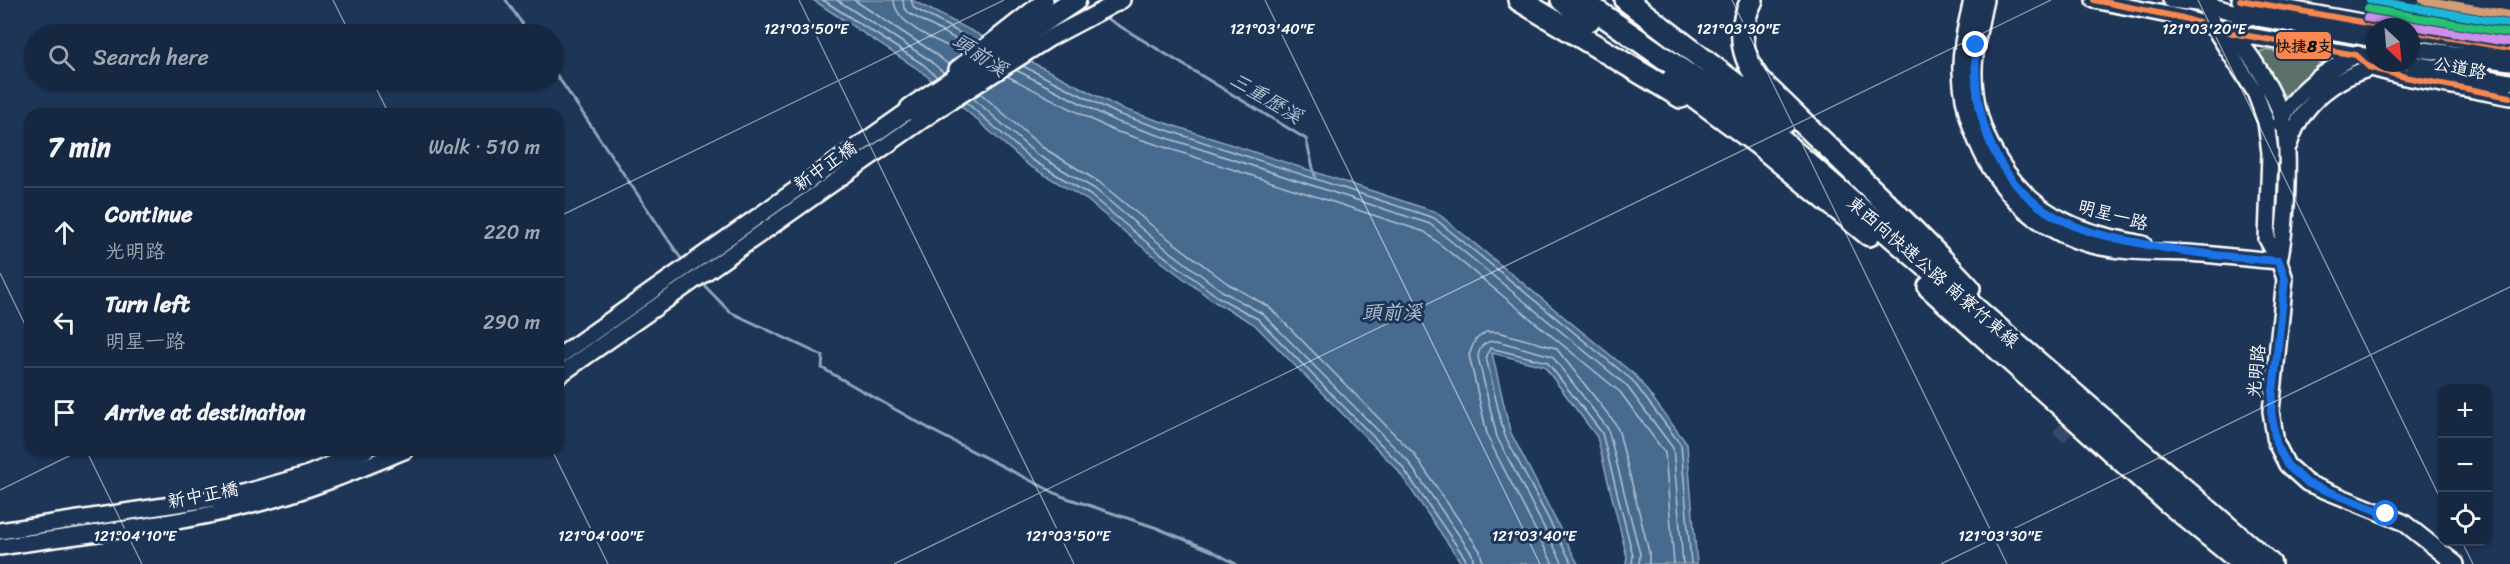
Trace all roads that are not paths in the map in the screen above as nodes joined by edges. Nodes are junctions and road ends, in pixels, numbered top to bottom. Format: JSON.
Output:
{"nodes":[{"id":1,"x":1045,"y":0,"type":"edge"},
{"id":2,"x":1075,"y":0,"type":"edge"},
{"id":3,"x":1122,"y":0,"type":"edge"},
{"id":4,"x":1519,"y":0,"type":"edge"},
{"id":5,"x":1562,"y":0,"type":"edge"},
{"id":6,"x":1581,"y":0,"type":"edge"},
{"id":7,"x":1626,"y":0,"type":"edge"},
{"id":8,"x":1752,"y":0,"type":"edge"},
{"id":9,"x":1972,"y":0,"type":"edge"},
{"id":10,"x":1985,"y":0,"type":"edge"},
{"id":11,"x":2094,"y":0,"type":"edge"},
{"id":12,"x":2171,"y":0,"type":"edge"},
{"id":13,"x":2226,"y":0,"type":"edge"},
{"id":14,"x":2240,"y":0,"type":"edge"},
{"id":15,"x":2204,"y":2,"type":"edge"},
{"id":16,"x":2366,"y":23,"type":"edge"},
{"id":17,"x":2223,"y":30,"type":"junction"},
{"id":18,"x":2420,"y":32,"type":"edge"},
{"id":19,"x":2366,"y":37,"type":"edge"},
{"id":20,"x":2510,"y":48,"type":"edge"},
{"id":21,"x":2420,"y":49,"type":"edge"},
{"id":22,"x":2366,"y":51,"type":"edge"},
{"id":23,"x":2356,"y":55,"type":"junction"},
{"id":24,"x":2366,"y":60,"type":"edge"},
{"id":25,"x":2510,"y":62,"type":"edge"},
{"id":26,"x":2366,"y":66,"type":"edge"},
{"id":27,"x":2420,"y":66,"type":"edge"},
{"id":28,"x":2393,"y":72,"type":"edge"},
{"id":29,"x":2505,"y":88,"type":"edge"},
{"id":30,"x":911,"y":109,"type":"junction"},
{"id":31,"x":2282,"y":118,"type":"junction"},
{"id":32,"x":1757,"y":143,"type":"junction"},
{"id":33,"x":2270,"y":153,"type":"junction"},
{"id":34,"x":2287,"y":163,"type":"junction"},
{"id":35,"x":1853,"y":172,"type":"junction"},
{"id":36,"x":2088,"y":238,"type":"junction"},
{"id":37,"x":2279,"y":261,"type":"junction"},
{"id":38,"x":564,"y":353,"type":"edge"},
{"id":39,"x":2034,"y":360,"type":"junction"},
{"id":40,"x":564,"y":372,"type":"edge"},
{"id":41,"x":352,"y":456,"type":"edge"},
{"id":42,"x":392,"y":456,"type":"edge"},
{"id":43,"x":0,"y":531,"type":"edge"},
{"id":44,"x":0,"y":547,"type":"edge"},
{"id":45,"x":2244,"y":564,"type":"edge"},
{"id":46,"x":2270,"y":564,"type":"edge"},
{"id":47,"x":2456,"y":564,"type":"edge"}],
"edges":[{"from":1,"to":30,"type":"street","name":"新中正橋"},
{"from":2,"to":30,"type":"highway"},
{"from":3,"to":40,"type":"street","name":"新中正橋"},
{"from":4,"to":32,"type":"highway"},
{"from":5,"to":32,"type":"highway","name":"東西向快速公路 南寮竹東線"},
{"from":6,"to":39,"type":"highway","name":"東西向快速公路 南寮竹東線"},
{"from":7,"to":35,"type":"highway"},
{"from":8,"to":35,"type":"highway"},
{"from":9,"to":36,"type":"street","name":"明星一路"},
{"from":10,"to":36,"type":"street","name":"明星一路"},
{"from":11,"to":17,"type":"street"},
{"from":12,"to":15,"type":"street"},
{"from":13,"to":15,"type":"street"},
{"from":14,"to":16,"type":"street"},
{"from":15,"to":17,"type":"street","name":"光明路"},
{"from":15,"to":19,"type":"street"},
{"from":17,"to":23,"type":"street"},
{"from":17,"to":31,"type":"street","name":"光明路"},
{"from":17,"to":33,"type":"street","name":"光明路"},
{"from":18,"to":20,"type":"street","name":"公道路"},
{"from":21,"to":25,"type":"street","name":"公道路"},
{"from":22,"to":23,"type":"street"},
{"from":23,"to":24,"type":"street","name":"公道路"},
{"from":23,"to":31,"type":"street"},
{"from":26,"to":34,"type":"street"},
{"from":27,"to":29,"type":"street","name":"公道路"},
{"from":28,"to":29,"type":"street","name":"公道路"},
{"from":30,"to":38,"type":"street","name":"新中正橋"},
{"from":31,"to":33,"type":"street"},
{"from":31,"to":34,"type":"street","name":"光明路"},
{"from":32,"to":45,"type":"highway","name":"東西向快速公路 南寮竹東線"},
{"from":33,"to":37,"type":"street","name":"光明路"},
{"from":34,"to":37,"type":"street","name":"光明路"},
{"from":35,"to":39,"type":"highway"},
{"from":36,"to":37,"type":"street","name":"明星一路"},
{"from":37,"to":47,"type":"street","name":"光明路"},
{"from":39,"to":46,"type":"highway","name":"東西向快速公路 南寮竹東線"},
{"from":41,"to":43,"type":"street","name":"新中正橋"},
{"from":42,"to":44,"type":"street","name":"新中正橋"}]}
